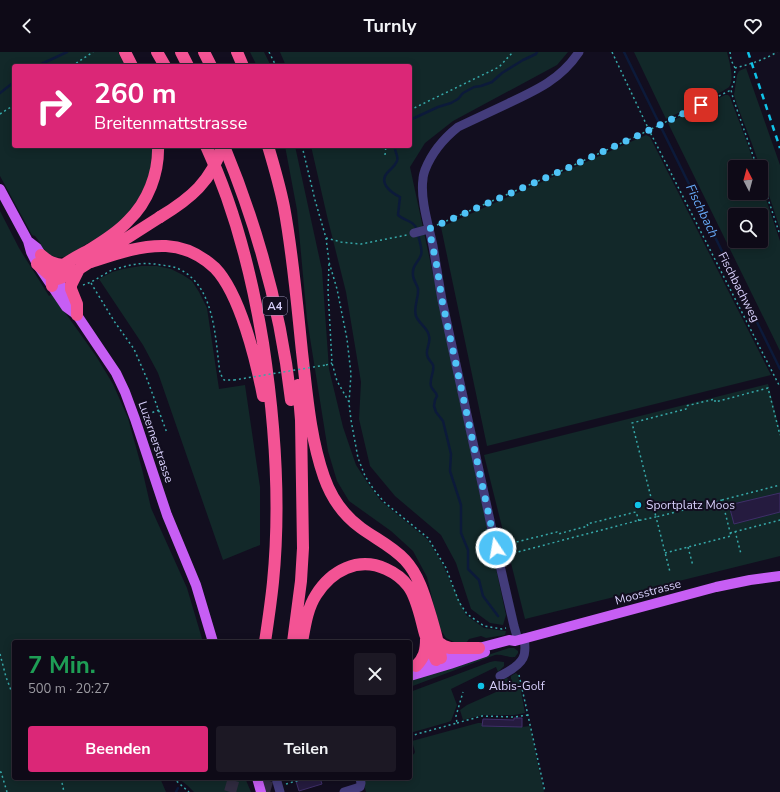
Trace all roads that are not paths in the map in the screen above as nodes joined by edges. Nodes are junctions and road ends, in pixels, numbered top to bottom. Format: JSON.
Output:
{"nodes":[{"id":1,"x":125,"y":52,"type":"edge"},
{"id":2,"x":157,"y":52,"type":"edge"},
{"id":3,"x":181,"y":52,"type":"edge"},
{"id":4,"x":237,"y":52,"type":"edge"},
{"id":5,"x":579,"y":52,"type":"edge"},
{"id":6,"x":131,"y":64,"type":"edge"},
{"id":7,"x":164,"y":64,"type":"edge"},
{"id":8,"x":187,"y":64,"type":"edge"},
{"id":9,"x":242,"y":64,"type":"edge"},
{"id":10,"x":158,"y":148,"type":"edge"},
{"id":11,"x":207,"y":148,"type":"edge"},
{"id":12,"x":222,"y":148,"type":"edge"},
{"id":13,"x":224,"y":148,"type":"edge"},
{"id":14,"x":267,"y":148,"type":"edge"},
{"id":15,"x":268,"y":148,"type":"edge"},
{"id":16,"x":0,"y":189,"type":"edge"},
{"id":17,"x":39,"y":260,"type":"junction"},
{"id":18,"x":91,"y":262,"type":"junction"},
{"id":19,"x":64,"y":265,"type":"junction"},
{"id":20,"x":80,"y":269,"type":"junction"},
{"id":21,"x":53,"y":279,"type":"junction"},
{"id":22,"x":77,"y":315,"type":"junction"},
{"id":23,"x":276,"y":465,"type":"junction"},
{"id":24,"x":302,"y":472,"type":"junction"},
{"id":25,"x":780,"y":576,"type":"edge"},
{"id":26,"x":426,"y":636,"type":"junction"},
{"id":27,"x":519,"y":639,"type":"junction"},
{"id":28,"x":213,"y":640,"type":"edge"},
{"id":29,"x":265,"y":640,"type":"edge"},
{"id":30,"x":293,"y":640,"type":"edge"},
{"id":31,"x":302,"y":640,"type":"edge"},
{"id":32,"x":438,"y":642,"type":"junction"},
{"id":33,"x":479,"y":648,"type":"junction"},
{"id":34,"x":439,"y":662,"type":"junction"},
{"id":35,"x":412,"y":670,"type":"edge"},
{"id":36,"x":500,"y":676,"type":"dead end"},
{"id":37,"x":258,"y":780,"type":"edge"},
{"id":38,"x":360,"y":780,"type":"edge"},
{"id":39,"x":261,"y":792,"type":"edge"},
{"id":40,"x":344,"y":792,"type":"edge"}],
"edges":[{"from":1,"to":6,"type":"highway"},
{"from":2,"to":7,"type":"highway"},
{"from":3,"to":8,"type":"highway"},
{"from":4,"to":9,"type":"highway"},
{"from":5,"to":27,"type":"lane"},
{"from":10,"to":19,"type":"highway"},
{"from":11,"to":23,"type":"highway","number":"A4"},
{"from":12,"to":18,"type":"highway","bridge":true},
{"from":13,"to":24,"type":"highway","number":"A4"},
{"from":14,"to":24,"type":"highway"},
{"from":15,"to":32,"type":"highway"},
{"from":16,"to":17,"type":"main road"},
{"from":17,"to":19,"type":"highway"},
{"from":17,"to":21,"type":"highway"},
{"from":18,"to":20,"type":"highway"},
{"from":18,"to":23,"type":"highway"},
{"from":19,"to":21,"type":"highway"},
{"from":20,"to":21,"type":"highway"},
{"from":20,"to":22,"type":"highway"},
{"from":21,"to":22,"type":"main road","name":"Luzernerstrasse"},
{"from":22,"to":28,"type":"main road","name":"Luzernerstrasse"},
{"from":23,"to":29,"type":"highway","number":"A4"},
{"from":24,"to":30,"type":"highway","number":"A4"},
{"from":25,"to":27,"type":"main road","name":"Moosstrasse"},
{"from":26,"to":31,"type":"highway"},
{"from":26,"to":34,"type":"highway"},
{"from":26,"to":35,"type":"highway"},
{"from":27,"to":33,"type":"main road","name":"Moosstrasse"},
{"from":27,"to":34,"type":"main road","name":"Moosstrasse"},
{"from":27,"to":36,"type":"lane"},
{"from":32,"to":33,"type":"highway"},
{"from":32,"to":34,"type":"highway"},
{"from":33,"to":34,"type":"main road","name":"Moosstrasse"},
{"from":34,"to":35,"type":"main road","name":"Moosstrasse"},
{"from":37,"to":39,"type":"main road"},
{"from":38,"to":40,"type":"lane"}]}
